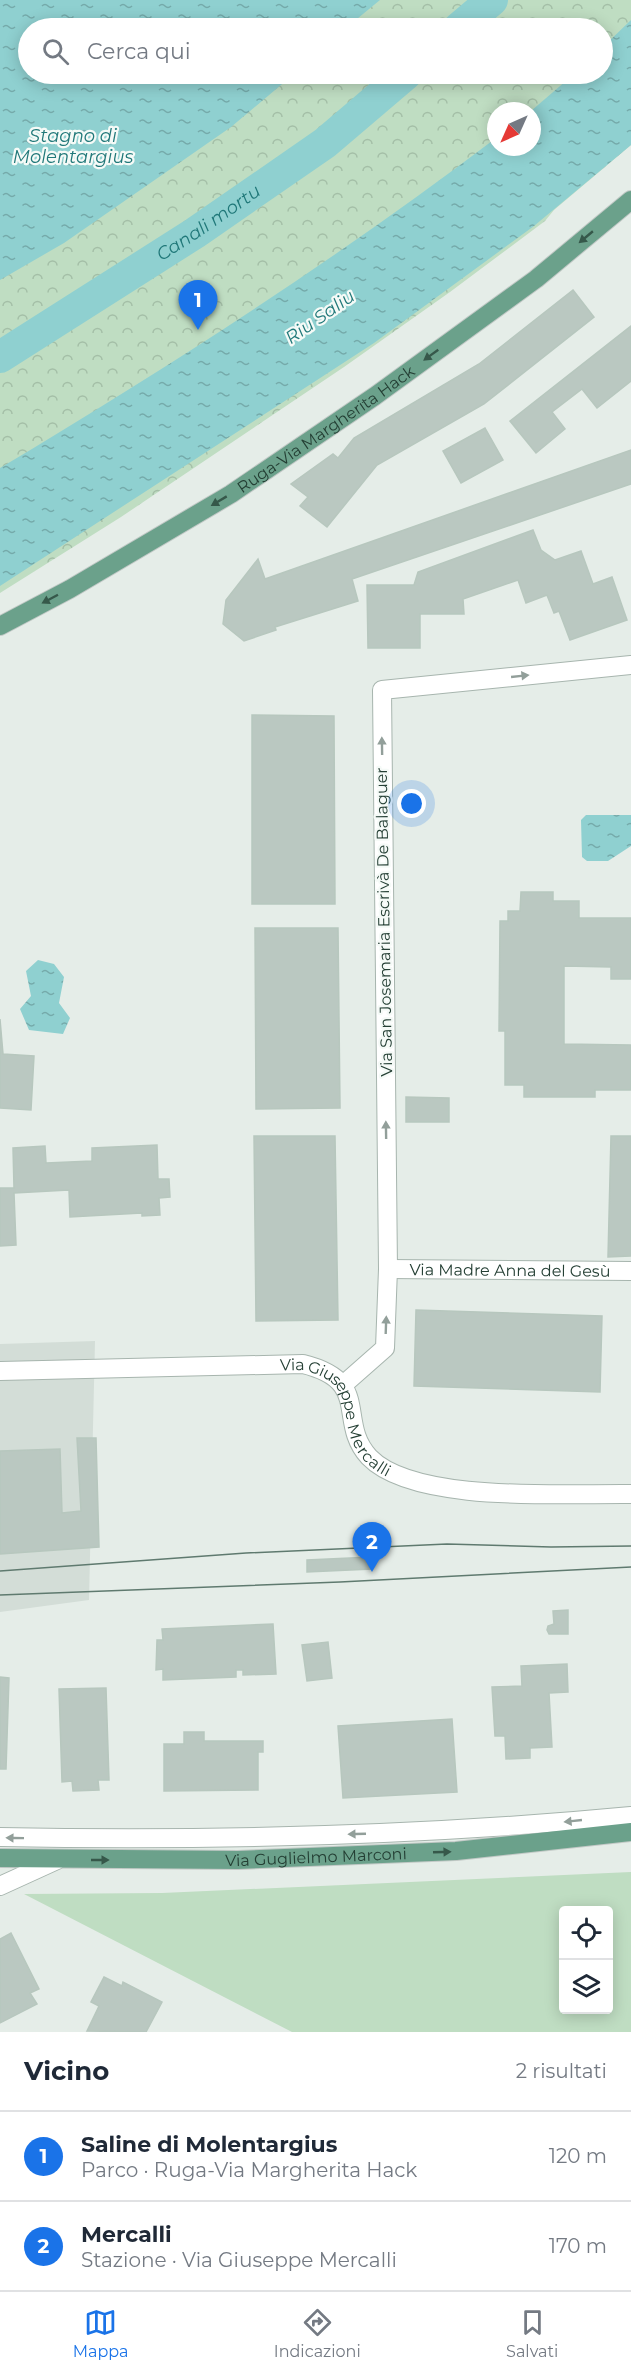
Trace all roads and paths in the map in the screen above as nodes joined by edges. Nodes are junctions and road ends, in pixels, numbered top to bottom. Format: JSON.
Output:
{"nodes":[{"id":1,"x":631,"y":200,"type":"edge"},
{"id":2,"x":0,"y":626,"type":"edge"},
{"id":3,"x":631,"y":665,"type":"edge"},
{"id":4,"x":388,"y":1269,"type":"junction"},
{"id":5,"x":631,"y":1271,"type":"edge"},
{"id":6,"x":0,"y":1371,"type":"edge"},
{"id":7,"x":343,"y":1384,"type":"junction"},
{"id":8,"x":631,"y":1494,"type":"edge"},
{"id":9,"x":631,"y":1816,"type":"edge"},
{"id":10,"x":631,"y":1832,"type":"edge"},
{"id":11,"x":0,"y":1838,"type":"edge"},
{"id":12,"x":0,"y":1858,"type":"edge"},
{"id":13,"x":57,"y":1860,"type":"junction"},
{"id":14,"x":0,"y":1886,"type":"edge"}],
"edges":[{"from":1,"to":2,"type":"main road","name":"Ruga-Via Margherita Hack","one_way":true},
{"from":4,"to":3,"type":"street","name":"Via San Josemaria Escrivà De Balaguer","one_way":true},
{"from":4,"to":5,"type":"street","name":"Via Madre Anna del Gesù"},
{"from":7,"to":4,"type":"street","name":"Via San Josemaria Escrivà De Balaguer","one_way":true},
{"from":6,"to":7,"type":"street","name":"Via Giuseppe Mercalli"},
{"from":7,"to":8,"type":"street","name":"Via Giuseppe Mercalli"},
{"from":9,"to":11,"type":"street","one_way":true},
{"from":13,"to":10,"type":"main road","name":"Via Guglielmo Marconi","one_way":true},
{"from":12,"to":13,"type":"main road","name":"Via Guglielmo Marconi"},
{"from":13,"to":14,"type":"street"}]}
